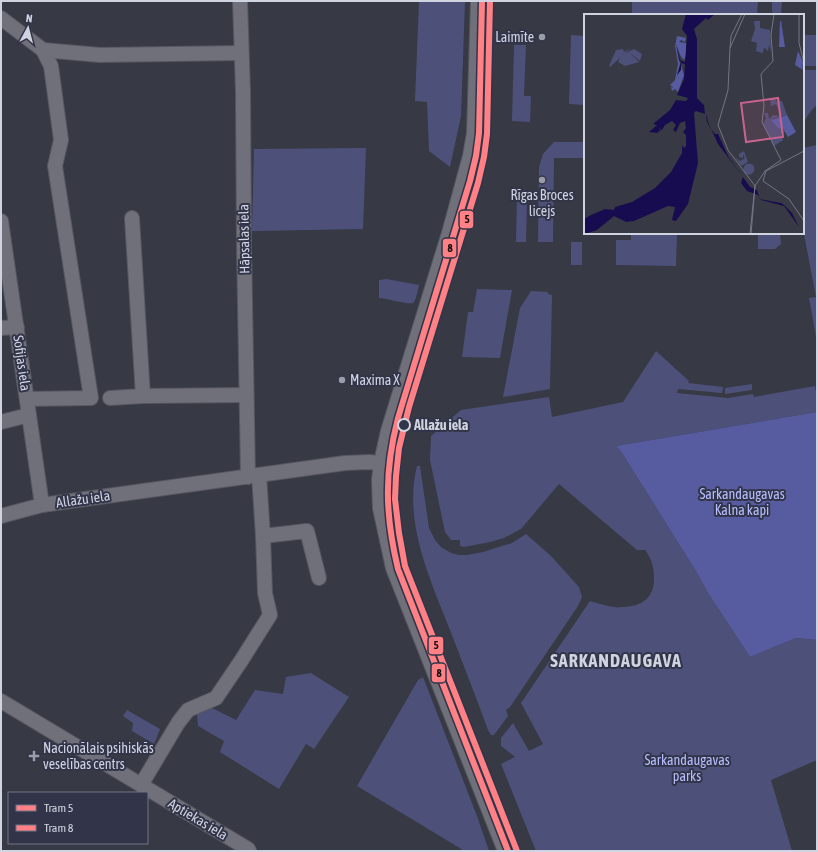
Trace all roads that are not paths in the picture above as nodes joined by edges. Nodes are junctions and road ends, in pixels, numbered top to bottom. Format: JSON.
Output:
{"nodes":[{"id":1,"x":240,"y":1,"type":"edge"},
{"id":2,"x":478,"y":1,"type":"edge"},
{"id":3,"x":1,"y":18,"type":"edge"},
{"id":4,"x":43,"y":50,"type":"junction"},
{"id":5,"x":241,"y":53,"type":"junction"},
{"id":6,"x":132,"y":218,"type":"dead end"},
{"id":7,"x":1,"y":221,"type":"edge"},
{"id":8,"x":17,"y":327,"type":"junction"},
{"id":9,"x":1,"y":328,"type":"edge"},
{"id":10,"x":246,"y":395,"type":"junction"},
{"id":11,"x":143,"y":396,"type":"junction"},
{"id":12,"x":110,"y":398,"type":"dead end"},
{"id":13,"x":27,"y":399,"type":"junction"},
{"id":14,"x":29,"y":415,"type":"junction"},
{"id":15,"x":1,"y":422,"type":"edge"},
{"id":16,"x":381,"y":463,"type":"junction"},
{"id":17,"x":253,"y":476,"type":"junction"},
{"id":18,"x":42,"y":505,"type":"junction"},
{"id":19,"x":1,"y":516,"type":"edge"},
{"id":20,"x":263,"y":536,"type":"junction"},
{"id":21,"x":319,"y":578,"type":"dead end"},
{"id":22,"x":1,"y":701,"type":"edge"},
{"id":23,"x":141,"y":785,"type":"junction"},
{"id":24,"x":249,"y":851,"type":"edge"},
{"id":25,"x":505,"y":851,"type":"edge"}],
"edges":[{"from":1,"to":5,"type":"street","name":"Hāpsalas iela"},
{"from":2,"to":16,"type":"street"},
{"from":3,"to":4,"type":"street"},
{"from":4,"to":5,"type":"street"},
{"from":4,"to":13,"type":"street"},
{"from":5,"to":10,"type":"street","name":"Hāpsalas iela"},
{"from":6,"to":11,"type":"street"},
{"from":7,"to":8,"type":"street","name":"Sofijas iela"},
{"from":8,"to":9,"type":"street"},
{"from":8,"to":13,"type":"street","name":"Sofijas iela"},
{"from":10,"to":11,"type":"street"},
{"from":10,"to":17,"type":"street","name":"Hāpsalas iela"},
{"from":11,"to":12,"type":"street"},
{"from":13,"to":14,"type":"street","name":"Sofijas iela"},
{"from":14,"to":15,"type":"street"},
{"from":14,"to":18,"type":"street","name":"Sofijas iela"},
{"from":16,"to":17,"type":"street","name":"Allažu iela"},
{"from":16,"to":25,"type":"street"},
{"from":17,"to":18,"type":"street","name":"Allažu iela"},
{"from":17,"to":20,"type":"street","name":"Hāpsalas iela"},
{"from":18,"to":19,"type":"street","name":"Allažu iela"},
{"from":20,"to":21,"type":"street"},
{"from":20,"to":23,"type":"street","name":"Hāpsalas iela"},
{"from":22,"to":23,"type":"street","name":"Aptiekas iela"},
{"from":23,"to":24,"type":"street","name":"Aptiekas iela"}]}
